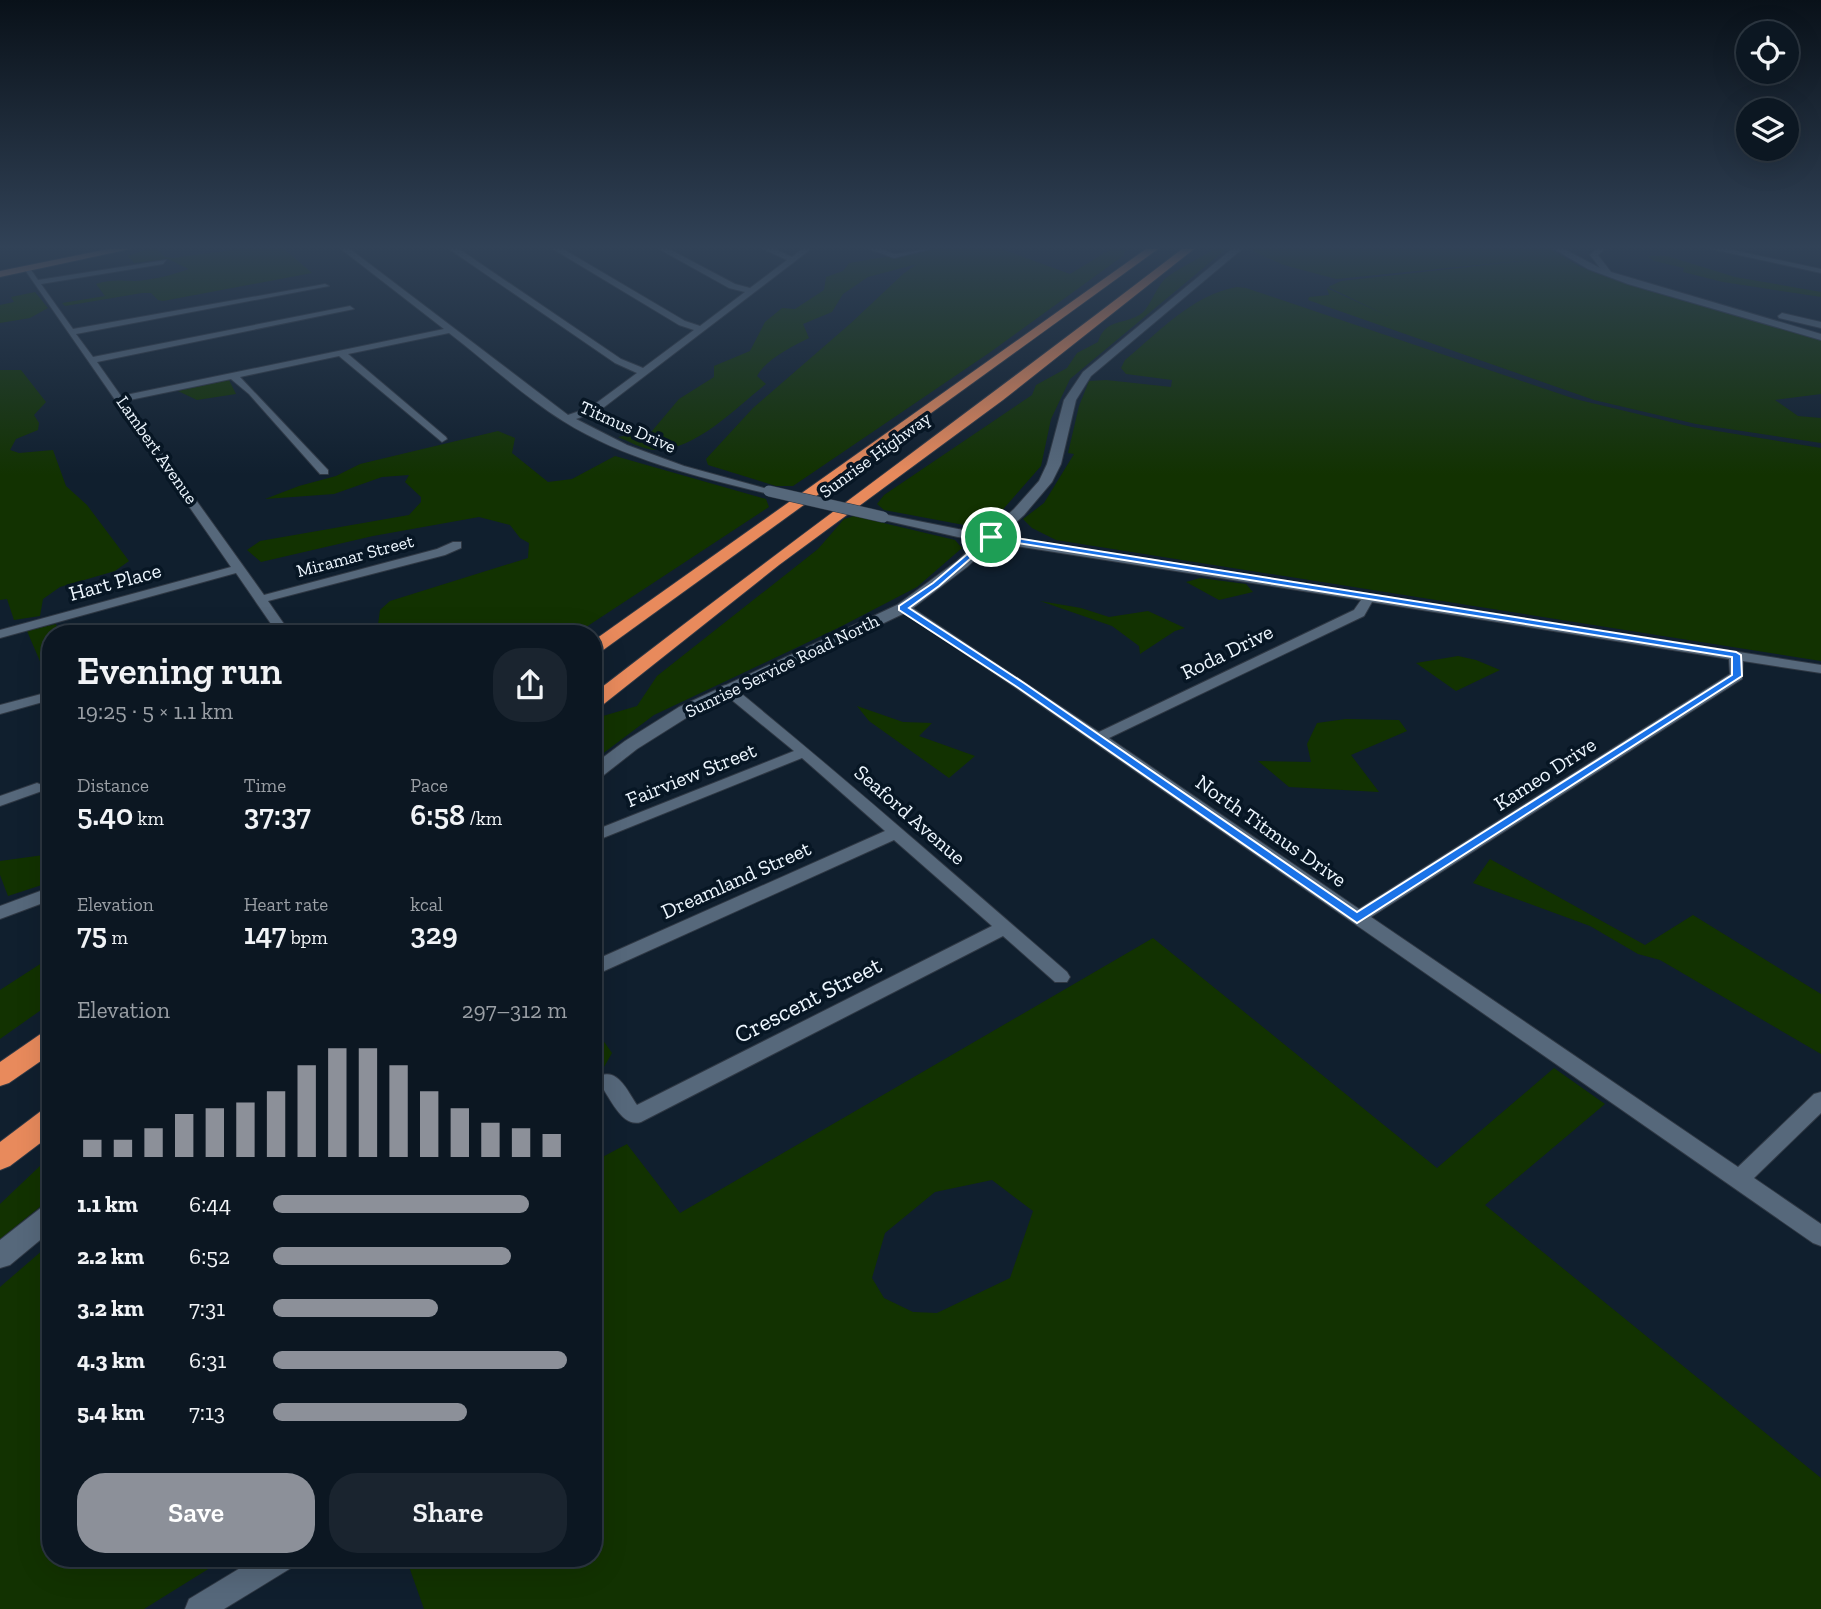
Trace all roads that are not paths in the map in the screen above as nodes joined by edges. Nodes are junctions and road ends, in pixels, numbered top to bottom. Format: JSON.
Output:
{"nodes":[{"id":1,"x":66,"y":324,"type":"edge"},
{"id":2,"x":116,"y":324,"type":"edge"},
{"id":3,"x":272,"y":324,"type":"edge"},
{"id":4,"x":442,"y":324,"type":"edge"},
{"id":5,"x":564,"y":324,"type":"edge"},
{"id":6,"x":685,"y":324,"type":"edge"},
{"id":7,"x":708,"y":324,"type":"edge"},
{"id":8,"x":1048,"y":324,"type":"edge"},
{"id":9,"x":1092,"y":324,"type":"edge"},
{"id":10,"x":1147,"y":324,"type":"edge"},
{"id":11,"x":1776,"y":324,"type":"edge"},
{"id":12,"x":701,"y":329,"type":"junction"},
{"id":13,"x":450,"y":330,"type":"junction"},
{"id":14,"x":72,"y":332,"type":"junction"},
{"id":15,"x":1821,"y":337,"type":"edge"},
{"id":16,"x":341,"y":353,"type":"junction"},
{"id":17,"x":92,"y":359,"type":"junction"},
{"id":18,"x":645,"y":371,"type":"junction"},
{"id":19,"x":234,"y":376,"type":"junction"},
{"id":20,"x":121,"y":399,"type":"junction"},
{"id":21,"x":567,"y":419,"type":"junction"},
{"id":22,"x":442,"y":439,"type":"dead end"},
{"id":23,"x":324,"y":472,"type":"dead end"},
{"id":24,"x":991,"y":537,"type":"junction"},
{"id":25,"x":457,"y":545,"type":"dead end"},
{"id":26,"x":240,"y":568,"type":"junction"},
{"id":27,"x":1369,"y":597,"type":"junction"},
{"id":28,"x":262,"y":599,"type":"junction"},
{"id":29,"x":903,"y":608,"type":"junction"},
{"id":30,"x":279,"y":625,"type":"edge"},
{"id":31,"x":0,"y":634,"type":"edge"},
{"id":32,"x":602,"y":643,"type":"edge"},
{"id":33,"x":1736,"y":655,"type":"junction"},
{"id":34,"x":1821,"y":669,"type":"edge"},
{"id":35,"x":727,"y":689,"type":"junction"},
{"id":36,"x":602,"y":696,"type":"edge"},
{"id":37,"x":42,"y":698,"type":"edge"},
{"id":38,"x":0,"y":710,"type":"edge"},
{"id":39,"x":1098,"y":738,"type":"junction"},
{"id":40,"x":804,"y":752,"type":"junction"},
{"id":41,"x":602,"y":768,"type":"edge"},
{"id":42,"x":37,"y":788,"type":"dead end"},
{"id":43,"x":0,"y":801,"type":"edge"},
{"id":44,"x":897,"y":832,"type":"junction"},
{"id":45,"x":602,"y":833,"type":"edge"},
{"id":46,"x":42,"y":897,"type":"edge"},
{"id":47,"x":0,"y":913,"type":"edge"},
{"id":48,"x":1357,"y":918,"type":"junction"},
{"id":49,"x":1003,"y":928,"type":"junction"},
{"id":50,"x":602,"y":965,"type":"edge"},
{"id":51,"x":1061,"y":977,"type":"dead end"},
{"id":52,"x":42,"y":1046,"type":"edge"},
{"id":53,"x":0,"y":1076,"type":"edge"},
{"id":54,"x":609,"y":1081,"type":"dead end"},
{"id":55,"x":1821,"y":1100,"type":"edge"},
{"id":56,"x":42,"y":1126,"type":"edge"},
{"id":57,"x":0,"y":1158,"type":"edge"},
{"id":58,"x":1739,"y":1179,"type":"junction"},
{"id":59,"x":42,"y":1222,"type":"edge"},
{"id":60,"x":1821,"y":1236,"type":"edge"},
{"id":61,"x":0,"y":1256,"type":"edge"},
{"id":62,"x":267,"y":1567,"type":"edge"},
{"id":63,"x":199,"y":1609,"type":"edge"}],
"edges":[{"from":1,"to":14,"type":"street","name":"Lambert Avenue"},
{"from":2,"to":14,"type":"street"},
{"from":3,"to":17,"type":"street"},
{"from":4,"to":13,"type":"street","name":"Titmus Drive"},
{"from":5,"to":18,"type":"street"},
{"from":6,"to":12,"type":"street"},
{"from":7,"to":12,"type":"street"},
{"from":8,"to":32,"type":"highway","name":"Sunrise Highway"},
{"from":9,"to":36,"type":"highway","name":"Sunrise Highway"},
{"from":10,"to":24,"type":"street","name":"Sunrise Service Road North"},
{"from":11,"to":15,"type":"street"},
{"from":12,"to":18,"type":"street"},
{"from":13,"to":16,"type":"street"},
{"from":13,"to":21,"type":"street","name":"Titmus Drive"},
{"from":14,"to":17,"type":"street","name":"Lambert Avenue"},
{"from":16,"to":19,"type":"street"},
{"from":16,"to":22,"type":"street"},
{"from":17,"to":20,"type":"street","name":"Lambert Avenue"},
{"from":18,"to":21,"type":"street"},
{"from":19,"to":20,"type":"street"},
{"from":19,"to":23,"type":"street"},
{"from":20,"to":26,"type":"street","name":"Lambert Avenue"},
{"from":21,"to":24,"type":"street","name":"Titmus Drive","bridge":true},
{"from":24,"to":27,"type":"street","name":"Titmus Drive"},
{"from":24,"to":29,"type":"street","name":"Sunrise Service Road North"},
{"from":25,"to":28,"type":"street","name":"Miramar Street"},
{"from":26,"to":28,"type":"street","name":"Lambert Avenue"},
{"from":26,"to":31,"type":"street","name":"Hart Place"},
{"from":27,"to":33,"type":"street","name":"Titmus Drive"},
{"from":27,"to":39,"type":"street","name":"Roda Drive"},
{"from":28,"to":30,"type":"street","name":"Lambert Avenue"},
{"from":29,"to":35,"type":"street","name":"Sunrise Service Road North"},
{"from":29,"to":39,"type":"street","name":"North Titmus Drive"},
{"from":33,"to":34,"type":"street","name":"Titmus Drive"},
{"from":33,"to":48,"type":"street","name":"Kameo Drive"},
{"from":35,"to":40,"type":"street","name":"Seaford Avenue"},
{"from":35,"to":41,"type":"street","name":"Sunrise Service Road North"},
{"from":37,"to":38,"type":"street"},
{"from":39,"to":48,"type":"street","name":"North Titmus Drive"},
{"from":40,"to":44,"type":"street","name":"Seaford Avenue"},
{"from":40,"to":45,"type":"street","name":"Fairview Street"},
{"from":42,"to":43,"type":"street"},
{"from":44,"to":49,"type":"street","name":"Seaford Avenue"},
{"from":44,"to":50,"type":"street","name":"Dreamland Street"},
{"from":46,"to":47,"type":"street"},
{"from":48,"to":58,"type":"street","name":"North Titmus Drive"},
{"from":49,"to":51,"type":"street","name":"Seaford Avenue"},
{"from":49,"to":54,"type":"street","name":"Crescent Street"},
{"from":52,"to":53,"type":"highway"},
{"from":55,"to":58,"type":"street"},
{"from":56,"to":57,"type":"highway"},
{"from":58,"to":60,"type":"street","name":"North Titmus Drive"},
{"from":59,"to":61,"type":"street"},
{"from":62,"to":63,"type":"street"}]}
